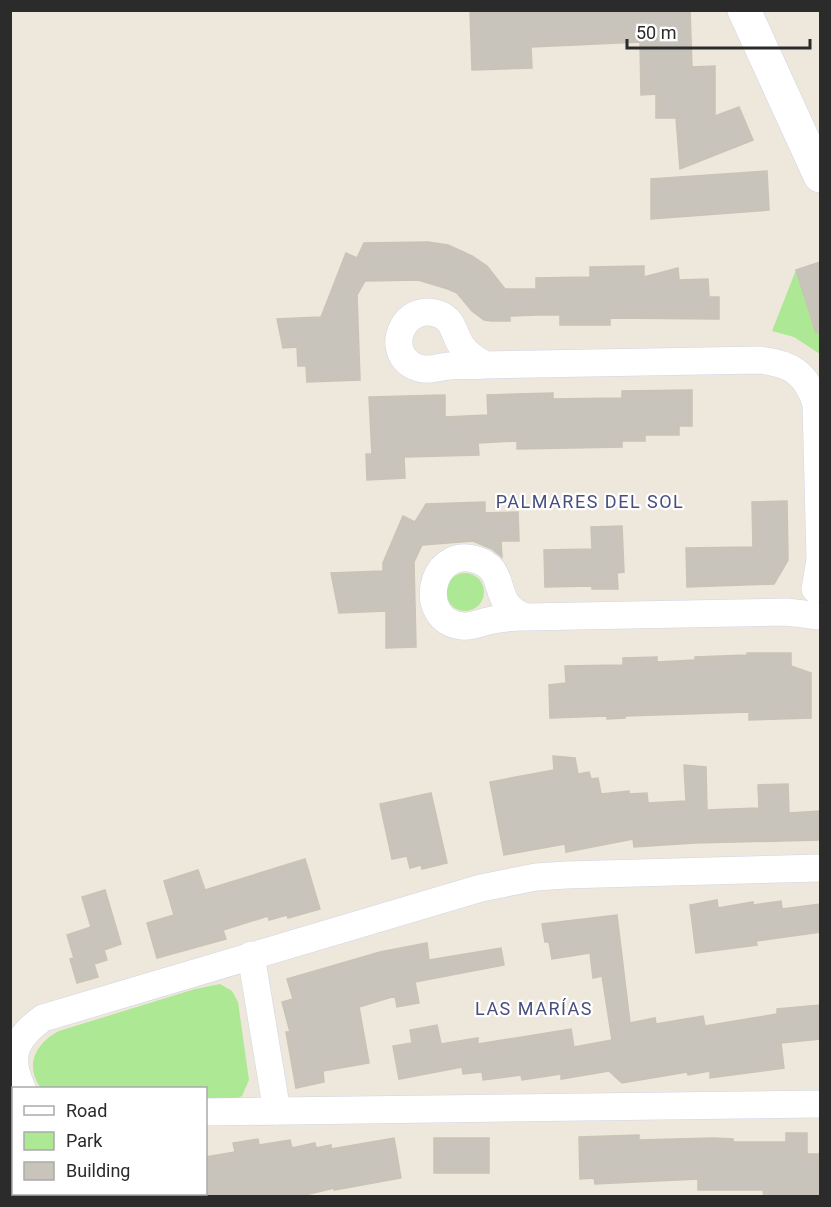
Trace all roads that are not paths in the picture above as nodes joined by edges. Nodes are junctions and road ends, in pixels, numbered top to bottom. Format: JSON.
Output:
{"nodes":[{"id":1,"x":744,"y":10,"type":"edge"},
{"id":2,"x":820,"y":176,"type":"edge"},
{"id":3,"x":486,"y":365,"type":"dead end"},
{"id":4,"x":820,"y":561,"type":"edge"},
{"id":5,"x":817,"y":601,"type":"edge"},
{"id":6,"x":526,"y":617,"type":"dead end"},
{"id":7,"x":820,"y":868,"type":"edge"},
{"id":8,"x":251,"y":955,"type":"junction"},
{"id":9,"x":21,"y":1087,"type":"edge"},
{"id":10,"x":820,"y":1104,"type":"edge"},
{"id":11,"x":207,"y":1112,"type":"edge"},
{"id":12,"x":277,"y":1112,"type":"junction"}],
"edges":[{"from":1,"to":2,"type":"main road"},
{"from":3,"to":4,"type":"street"},
{"from":4,"to":5,"type":"street"},
{"from":5,"to":6,"type":"street"},
{"from":7,"to":8,"type":"street"},
{"from":8,"to":9,"type":"street"},
{"from":8,"to":12,"type":"street"},
{"from":10,"to":12,"type":"street"},
{"from":11,"to":12,"type":"street"}]}
